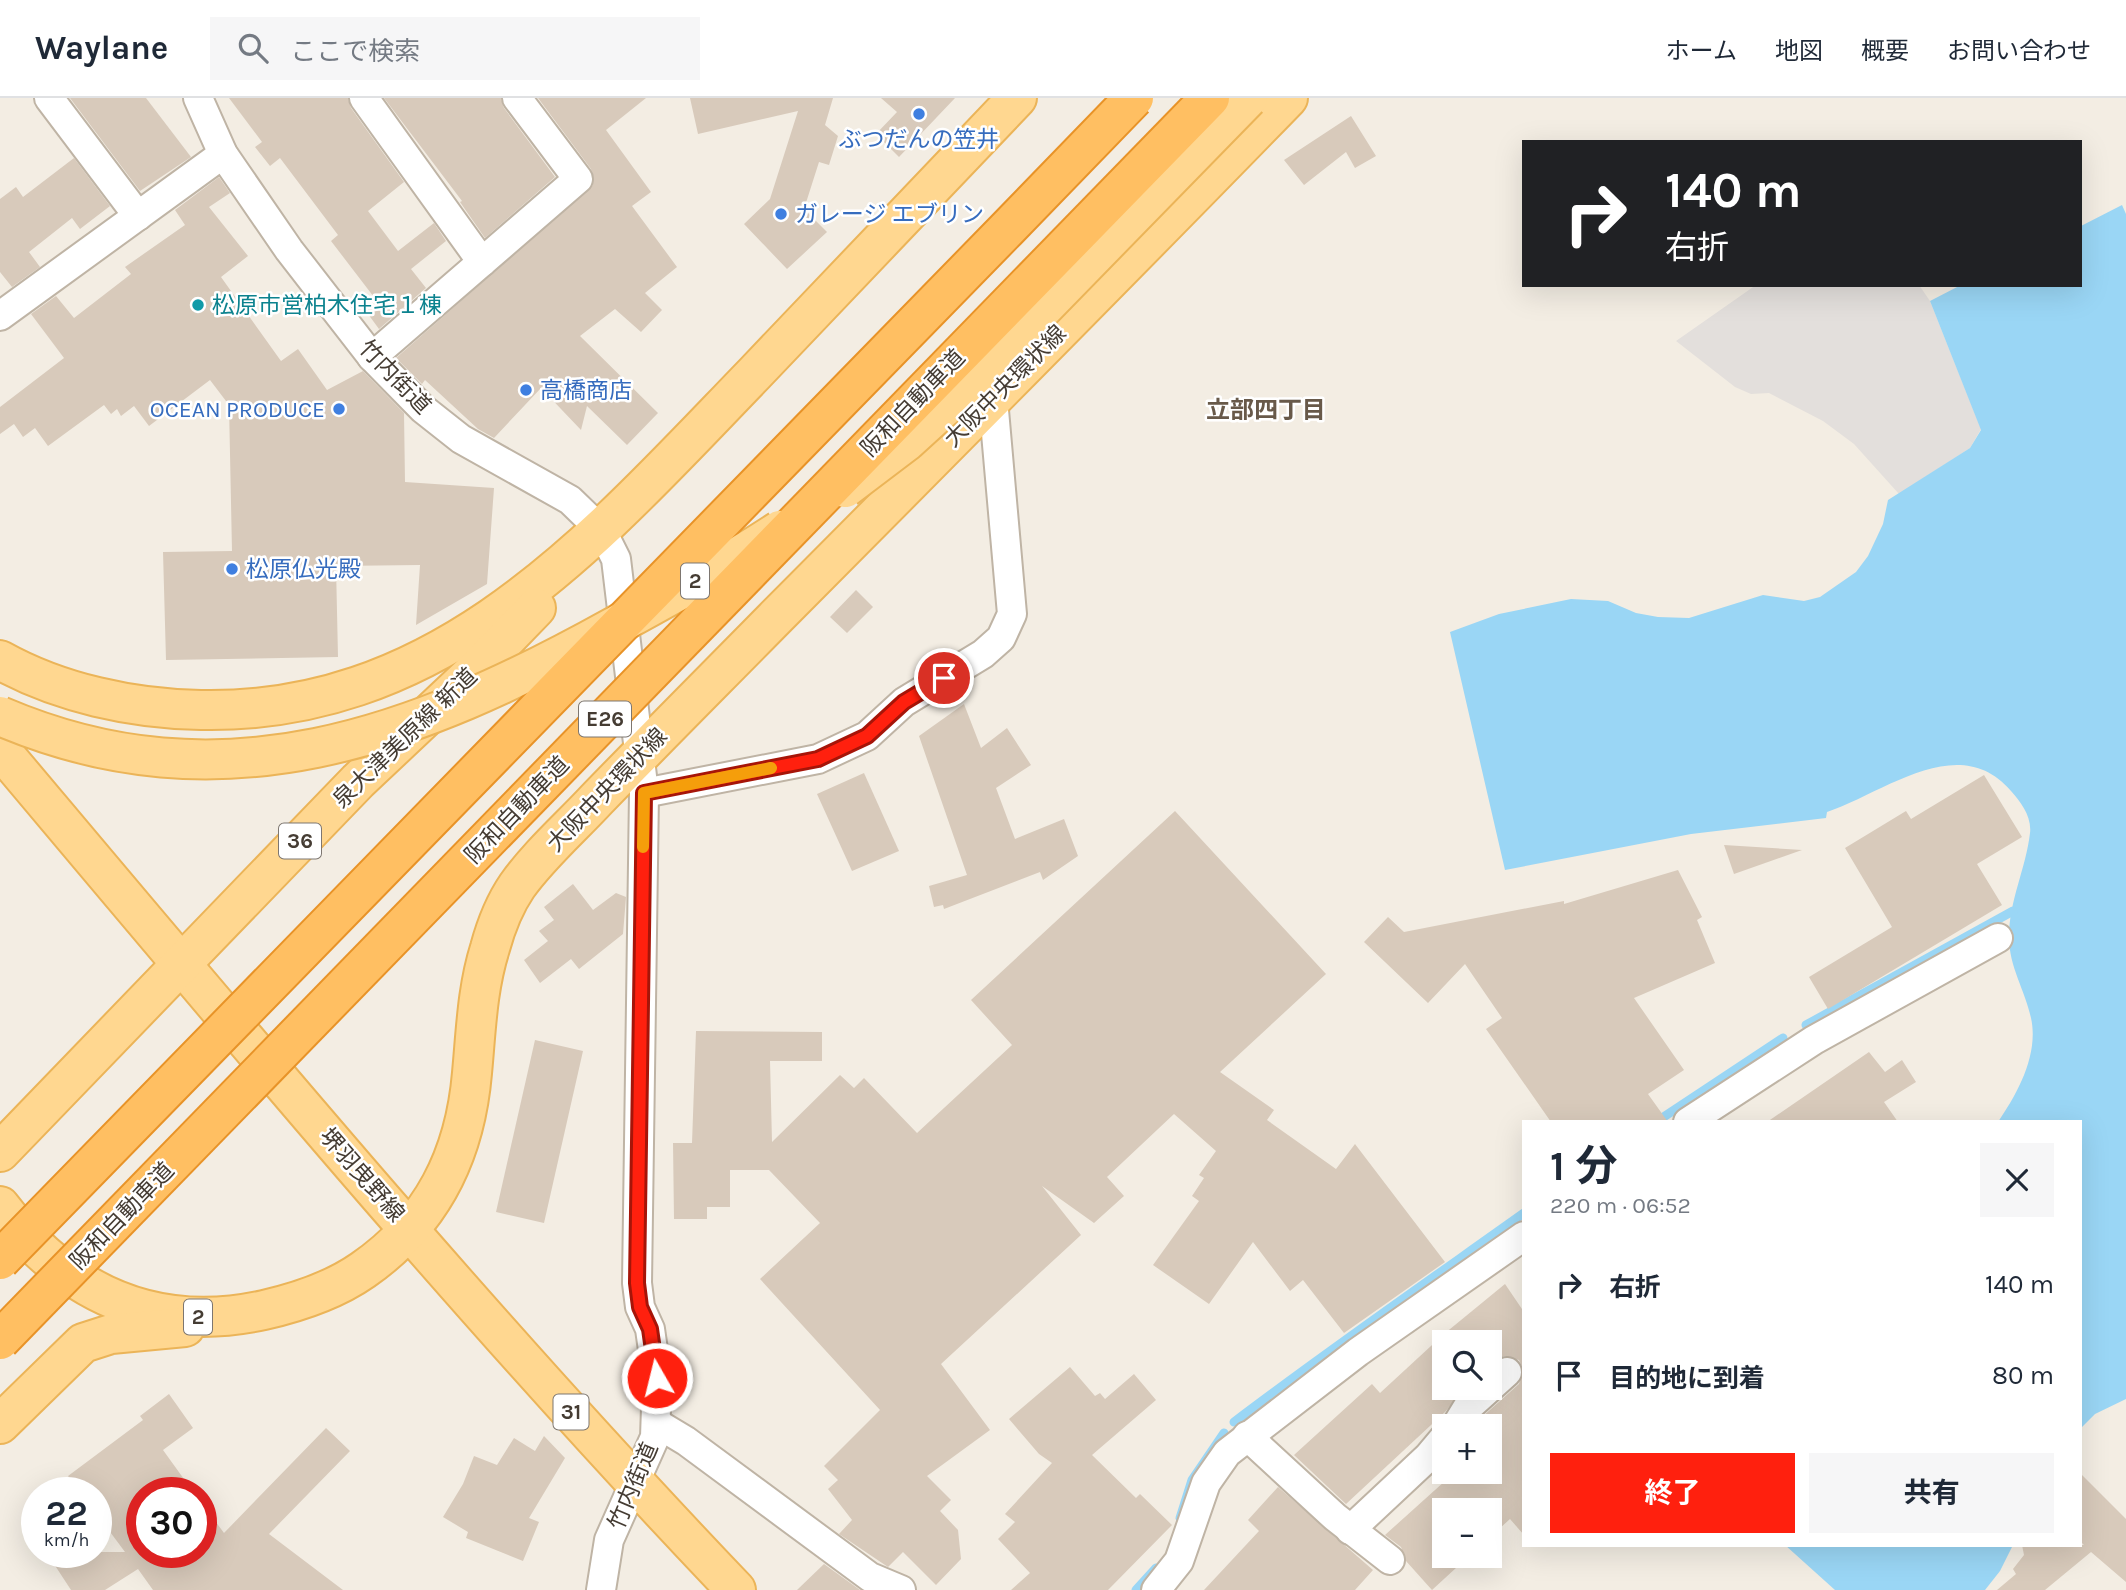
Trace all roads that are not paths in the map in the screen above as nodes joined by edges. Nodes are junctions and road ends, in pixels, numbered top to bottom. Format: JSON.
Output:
{"nodes":[{"id":1,"x":49,"y":98,"type":"edge"},
{"id":2,"x":198,"y":98,"type":"edge"},
{"id":3,"x":364,"y":98,"type":"edge"},
{"id":4,"x":517,"y":98,"type":"edge"},
{"id":5,"x":1017,"y":98,"type":"edge"},
{"id":6,"x":1134,"y":98,"type":"edge"},
{"id":7,"x":1210,"y":98,"type":"edge"},
{"id":8,"x":1248,"y":98,"type":"edge"},
{"id":9,"x":1287,"y":98,"type":"edge"},
{"id":10,"x":223,"y":154,"type":"junction"},
{"id":11,"x":138,"y":216,"type":"junction"},
{"id":12,"x":482,"y":262,"type":"junction"},
{"id":13,"x":5,"y":302,"type":"edge"},
{"id":14,"x":372,"y":357,"type":"junction"},
{"id":15,"x":993,"y":399,"type":"junction"},
{"id":16,"x":602,"y":531,"type":"junction"},
{"id":17,"x":0,"y":660,"type":"edge"},
{"id":18,"x":0,"y":716,"type":"edge"},
{"id":19,"x":0,"y":749,"type":"edge"},
{"id":20,"x":640,"y":755,"type":"junction"},
{"id":21,"x":644,"y":793,"type":"junction"},
{"id":22,"x":1998,"y":938,"type":"dead end"},
{"id":23,"x":181,"y":964,"type":"junction"},
{"id":24,"x":1691,"y":1120,"type":"edge"},
{"id":25,"x":0,"y":1152,"type":"edge"},
{"id":26,"x":0,"y":1206,"type":"edge"},
{"id":27,"x":410,"y":1230,"type":"junction"},
{"id":28,"x":1522,"y":1237,"type":"edge"},
{"id":29,"x":0,"y":1259,"type":"edge"},
{"id":30,"x":235,"y":1316,"type":"junction"},
{"id":31,"x":0,"y":1340,"type":"edge"},
{"id":32,"x":1507,"y":1372,"type":"dead end"},
{"id":33,"x":1463,"y":1414,"type":"edge"},
{"id":34,"x":656,"y":1423,"type":"junction"},
{"id":35,"x":0,"y":1424,"type":"edge"},
{"id":36,"x":1247,"y":1436,"type":"junction"},
{"id":37,"x":1432,"y":1452,"type":"edge"},
{"id":38,"x":636,"y":1485,"type":"junction"},
{"id":39,"x":1350,"y":1530,"type":"junction"},
{"id":40,"x":1390,"y":1560,"type":"dead end"},
{"id":41,"x":601,"y":1590,"type":"edge"},
{"id":42,"x":736,"y":1590,"type":"edge"},
{"id":43,"x":901,"y":1590,"type":"edge"},
{"id":44,"x":1156,"y":1590,"type":"edge"}],
"edges":[{"from":1,"to":11,"type":"street"},
{"from":2,"to":10,"type":"street","name":"竹内街道"},
{"from":3,"to":12,"type":"street"},
{"from":4,"to":12,"type":"street"},
{"from":5,"to":16,"type":"main road"},
{"from":6,"to":29,"type":"highway","number":"E26","bridge":true},
{"from":7,"to":31,"type":"highway","name":"阪和自動車道","number":"E26","bridge":true},
{"from":8,"to":18,"type":"main road","name":"大阪中央環状線","number":"2","bridge":true},
{"from":9,"to":15,"type":"main road","name":"大阪中央環状線","number":"2"},
{"from":10,"to":11,"type":"street"},
{"from":10,"to":14,"type":"street","name":"竹内街道"},
{"from":11,"to":13,"type":"street"},
{"from":12,"to":14,"type":"street"},
{"from":14,"to":16,"type":"street","name":"竹内街道"},
{"from":15,"to":20,"type":"main road","name":"大阪中央環状線","number":"2"},
{"from":15,"to":21,"type":"street"},
{"from":16,"to":17,"type":"main road"},
{"from":16,"to":20,"type":"street","name":"竹内街道"},
{"from":16,"to":23,"type":"main road","name":"泉大津美原線 新道","number":"36"},
{"from":19,"to":23,"type":"main road","name":"堺羽曳野線"},
{"from":20,"to":21,"type":"street","name":"竹内街道"},
{"from":20,"to":27,"type":"main road","name":"大阪中央環状線","number":"2"},
{"from":21,"to":34,"type":"street","name":"竹内街道"},
{"from":22,"to":24,"type":"street"},
{"from":23,"to":25,"type":"main road","name":"泉大津美原線 新道","number":"36"},
{"from":23,"to":27,"type":"main road","name":"堺羽曳野線"},
{"from":26,"to":30,"type":"main road","name":"大阪中央環状線","number":"2"},
{"from":27,"to":30,"type":"main road","name":"大阪中央環状線","number":"2"},
{"from":27,"to":38,"type":"main road","name":"堺羽曳野線","number":"31"},
{"from":28,"to":36,"type":"street"},
{"from":30,"to":35,"type":"main road"},
{"from":32,"to":33,"type":"street"},
{"from":34,"to":38,"type":"street","name":"竹内街道"},
{"from":34,"to":43,"type":"street"},
{"from":36,"to":39,"type":"street"},
{"from":36,"to":44,"type":"street"},
{"from":37,"to":39,"type":"street"},
{"from":38,"to":41,"type":"street","name":"竹内街道"},
{"from":38,"to":42,"type":"main road","name":"堺羽曳野線","number":"31"},
{"from":39,"to":40,"type":"street"}]}
